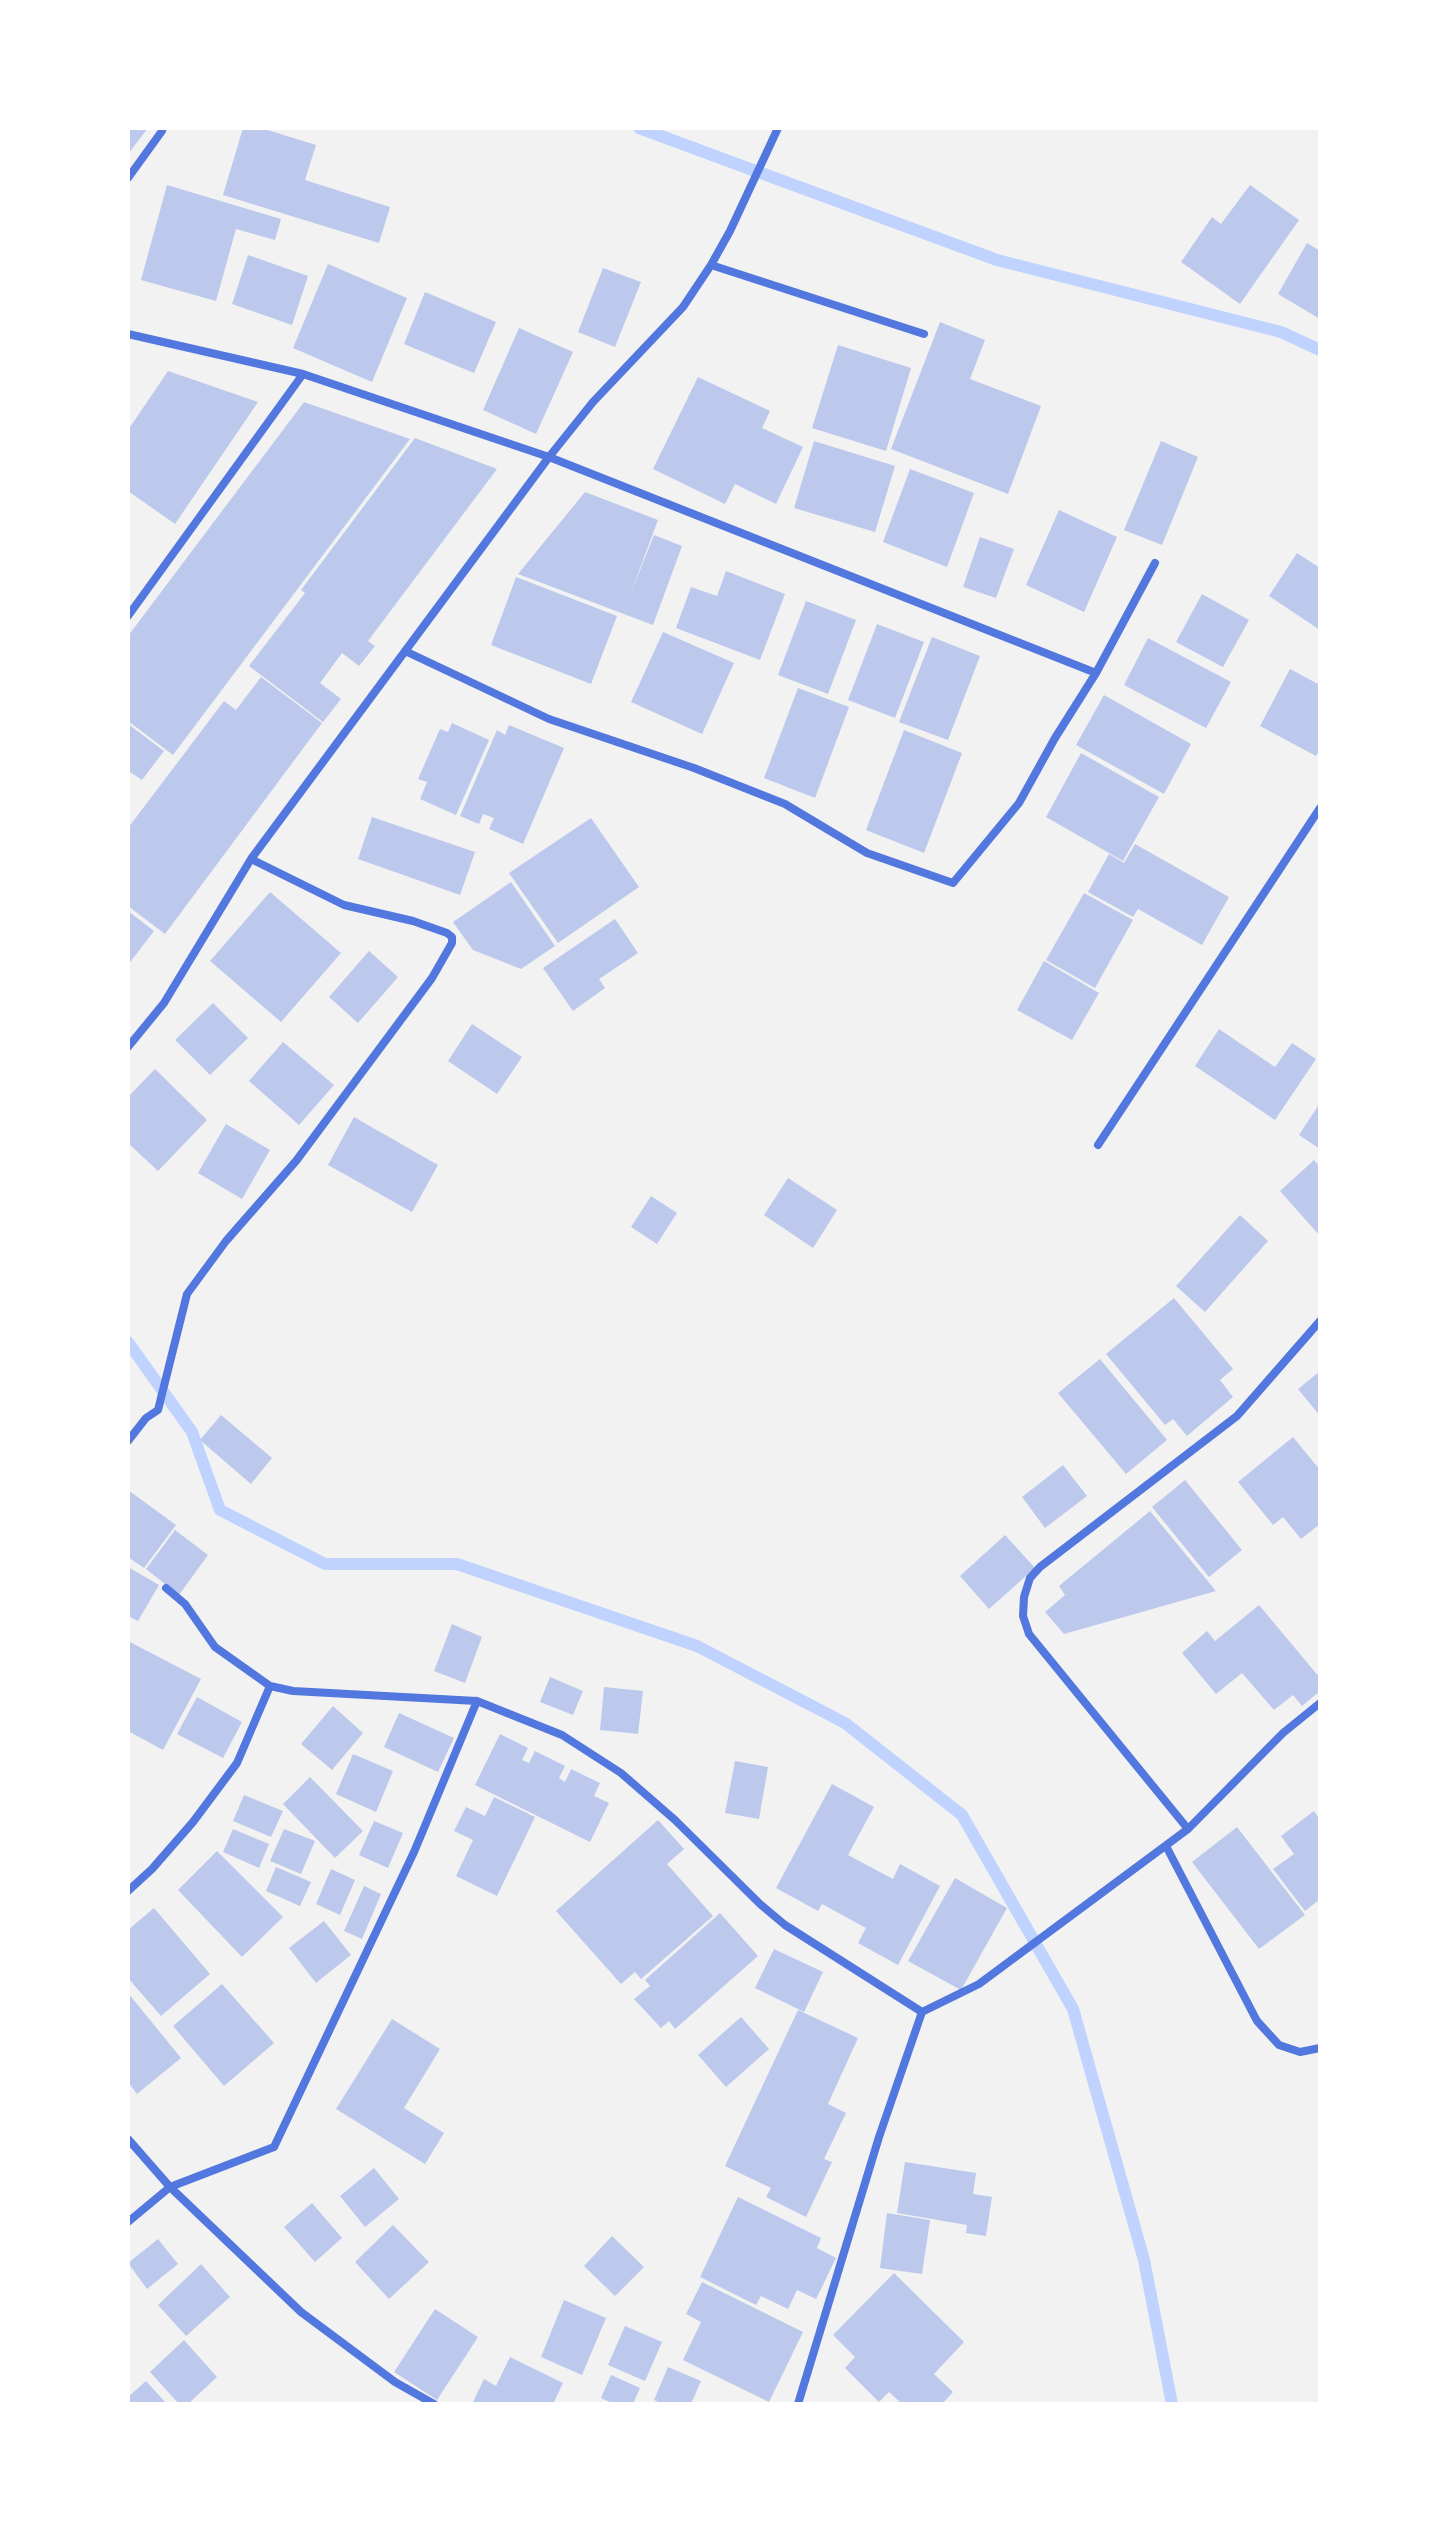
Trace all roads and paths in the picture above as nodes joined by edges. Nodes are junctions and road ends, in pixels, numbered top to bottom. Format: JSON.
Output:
{"nodes":[{"id":1,"x":778,"y":128,"type":"edge"},
{"id":2,"x":162,"y":131,"type":"dead end"},
{"id":3,"x":128,"y":178,"type":"edge"},
{"id":4,"x":711,"y":265,"type":"junction"},
{"id":5,"x":128,"y":334,"type":"edge"},
{"id":6,"x":924,"y":334,"type":"dead end"},
{"id":7,"x":303,"y":374,"type":"junction"},
{"id":8,"x":549,"y":457,"type":"junction"},
{"id":9,"x":1155,"y":563,"type":"dead end"},
{"id":10,"x":128,"y":616,"type":"edge"},
{"id":11,"x":405,"y":651,"type":"junction"},
{"id":12,"x":1096,"y":673,"type":"junction"},
{"id":13,"x":1320,"y":808,"type":"edge"},
{"id":14,"x":251,"y":859,"type":"junction"},
{"id":15,"x":128,"y":1047,"type":"edge"},
{"id":16,"x":1098,"y":1145,"type":"dead end"},
{"id":17,"x":1320,"y":1321,"type":"edge"},
{"id":18,"x":128,"y":1441,"type":"edge"},
{"id":19,"x":166,"y":1588,"type":"dead end"},
{"id":20,"x":270,"y":1686,"type":"junction"},
{"id":21,"x":477,"y":1701,"type":"junction"},
{"id":22,"x":1320,"y":1703,"type":"edge"},
{"id":23,"x":1188,"y":1829,"type":"junction"},
{"id":24,"x":1166,"y":1846,"type":"junction"},
{"id":25,"x":128,"y":1891,"type":"edge"},
{"id":26,"x":922,"y":2012,"type":"junction"},
{"id":27,"x":1320,"y":2048,"type":"edge"},
{"id":28,"x":128,"y":2139,"type":"edge"},
{"id":29,"x":170,"y":2187,"type":"junction"},
{"id":30,"x":128,"y":2222,"type":"edge"},
{"id":31,"x":434,"y":2404,"type":"edge"},
{"id":32,"x":798,"y":2404,"type":"edge"}],
"edges":[{"from":1,"to":4,"type":"street"},
{"from":2,"to":3,"type":"street"},
{"from":4,"to":6,"type":"street"},
{"from":4,"to":8,"type":"street"},
{"from":5,"to":7,"type":"street"},
{"from":7,"to":8,"type":"street"},
{"from":7,"to":10,"type":"street"},
{"from":8,"to":11,"type":"street"},
{"from":8,"to":12,"type":"street"},
{"from":9,"to":12,"type":"street"},
{"from":11,"to":12,"type":"street"},
{"from":11,"to":14,"type":"street"},
{"from":13,"to":16,"type":"street"},
{"from":14,"to":15,"type":"street"},
{"from":14,"to":18,"type":"street"},
{"from":17,"to":23,"type":"street"},
{"from":19,"to":20,"type":"street"},
{"from":20,"to":21,"type":"street"},
{"from":20,"to":25,"type":"street"},
{"from":21,"to":26,"type":"street"},
{"from":21,"to":29,"type":"street"},
{"from":22,"to":23,"type":"street"},
{"from":23,"to":24,"type":"street"},
{"from":24,"to":26,"type":"street"},
{"from":24,"to":27,"type":"street"},
{"from":26,"to":32,"type":"street"},
{"from":28,"to":29,"type":"street"},
{"from":29,"to":30,"type":"street"},
{"from":29,"to":31,"type":"street"}]}
